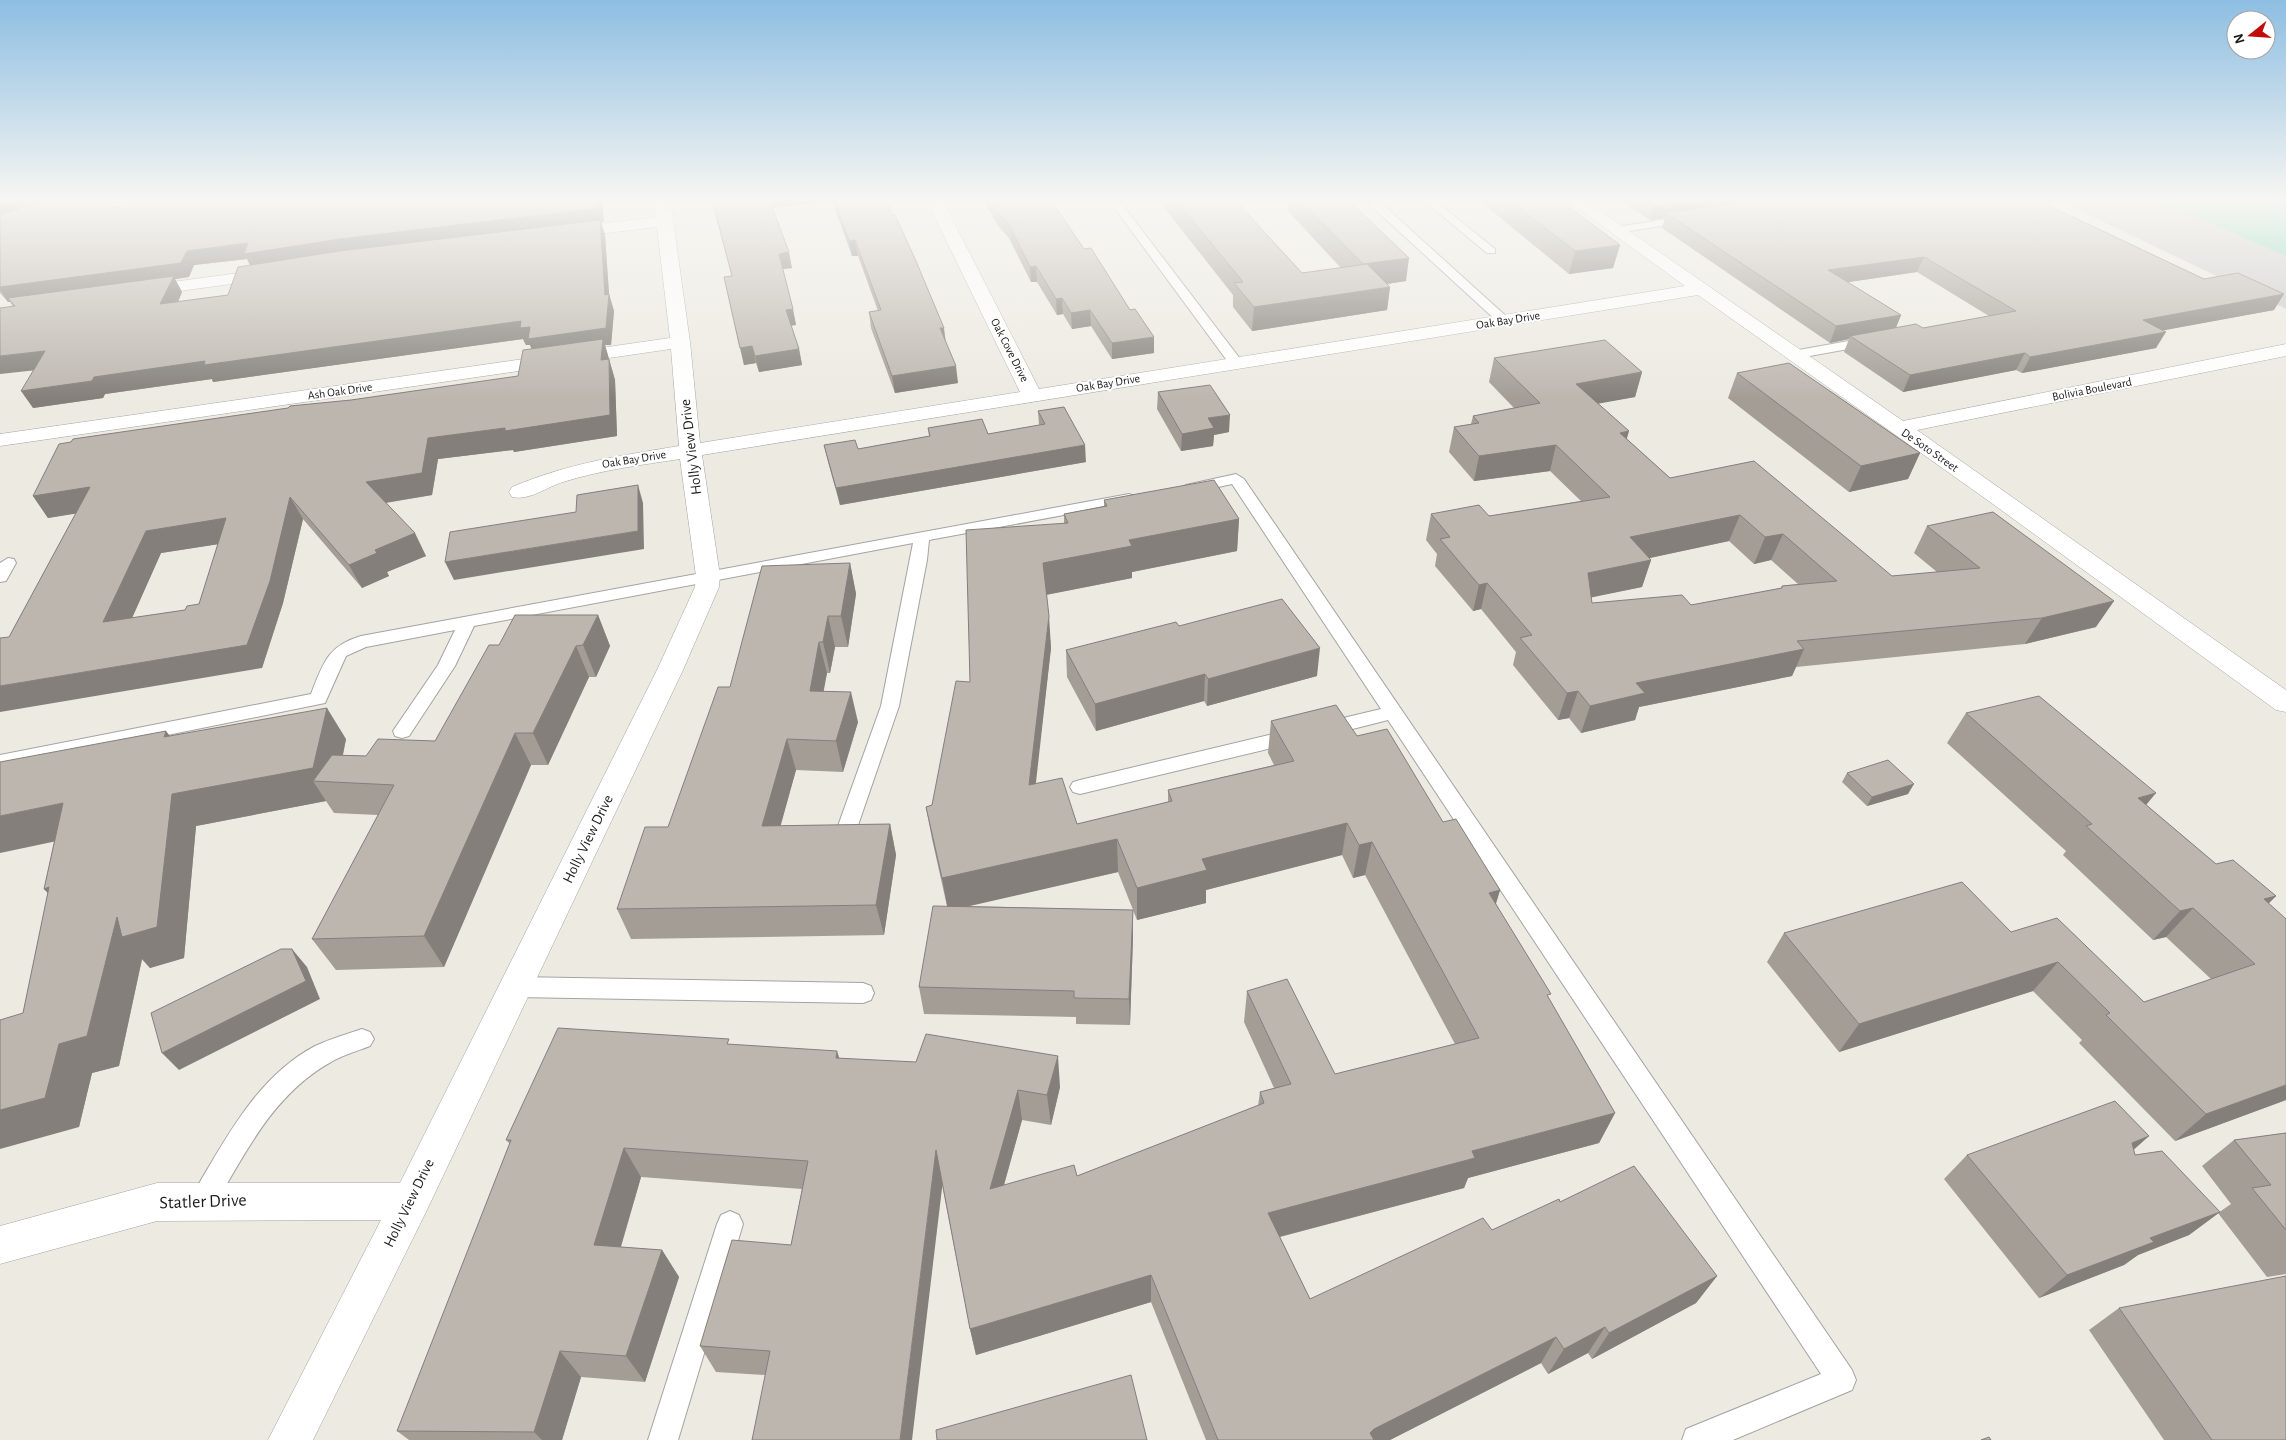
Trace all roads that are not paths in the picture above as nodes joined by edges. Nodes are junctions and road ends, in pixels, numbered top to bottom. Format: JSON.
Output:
{"nodes":[{"id":1,"x":671,"y":266,"type":"edge"},
{"id":2,"x":968,"y":266,"type":"edge"},
{"id":3,"x":1163,"y":266,"type":"edge"},
{"id":4,"x":1444,"y":266,"type":"edge"},
{"id":5,"x":1667,"y":266,"type":"edge"},
{"id":6,"x":287,"y":271,"type":"edge"},
{"id":7,"x":1699,"y":289,"type":"junction"},
{"id":8,"x":129,"y":292,"type":"edge"},
{"id":9,"x":1503,"y":320,"type":"junction"},
{"id":10,"x":1885,"y":339,"type":"edge"},
{"id":11,"x":680,"y":342,"type":"junction"},
{"id":12,"x":2286,"y":350,"type":"edge"},
{"id":13,"x":1793,"y":355,"type":"junction"},
{"id":14,"x":1236,"y":363,"type":"junction"},
{"id":15,"x":1032,"y":395,"type":"junction"},
{"id":16,"x":1898,"y":428,"type":"junction"},
{"id":17,"x":0,"y":440,"type":"edge"},
{"id":18,"x":690,"y":450,"type":"junction"},
{"id":19,"x":520,"y":492,"type":"dead end"},
{"id":20,"x":921,"y":539,"type":"junction"},
{"id":21,"x":708,"y":576,"type":"junction"},
{"id":22,"x":467,"y":622,"type":"junction"},
{"id":23,"x":2286,"y":703,"type":"edge"},
{"id":24,"x":1392,"y":713,"type":"junction"},
{"id":25,"x":402,"y":731,"type":"dead end"},
{"id":26,"x":0,"y":762,"type":"edge"},
{"id":27,"x":1080,"y":787,"type":"dead end"},
{"id":28,"x":844,"y":837,"type":"edge"},
{"id":29,"x":515,"y":987,"type":"junction"},
{"id":30,"x":863,"y":992,"type":"dead end"},
{"id":31,"x":362,"y":1039,"type":"dead end"},
{"id":32,"x":203,"y":1201,"type":"junction"},
{"id":33,"x":411,"y":1201,"type":"junction"},
{"id":34,"x":730,"y":1224,"type":"dead end"},
{"id":35,"x":0,"y":1245,"type":"edge"},
{"id":36,"x":290,"y":1440,"type":"edge"},
{"id":37,"x":663,"y":1440,"type":"edge"},
{"id":38,"x":1697,"y":1440,"type":"edge"}],
"edges":[{"from":1,"to":11,"type":"street","name":"Holly View Drive"},
{"from":2,"to":15,"type":"street","name":"Oak Cove Drive"},
{"from":3,"to":14,"type":"lane"},
{"from":4,"to":9,"type":"lane"},
{"from":5,"to":7,"type":"street","name":"De Soto Street"},
{"from":6,"to":8,"type":"street"},
{"from":7,"to":9,"type":"street","name":"Oak Bay Drive"},
{"from":7,"to":13,"type":"street","name":"De Soto Street"},
{"from":9,"to":14,"type":"street","name":"Oak Bay Drive"},
{"from":10,"to":13,"type":"lane"},
{"from":11,"to":17,"type":"street","name":"Ash Oak Drive"},
{"from":11,"to":18,"type":"street","name":"Holly View Drive"},
{"from":12,"to":16,"type":"street","name":"Bolivia Boulevard"},
{"from":13,"to":16,"type":"street","name":"De Soto Street"},
{"from":14,"to":15,"type":"street","name":"Oak Bay Drive"},
{"from":15,"to":18,"type":"street","name":"Oak Bay Drive"},
{"from":16,"to":23,"type":"street","name":"De Soto Street"},
{"from":18,"to":19,"type":"street","name":"Oak Bay Drive"},
{"from":18,"to":21,"type":"street","name":"Holly View Drive"},
{"from":20,"to":21,"type":"lane"},
{"from":20,"to":24,"type":"lane"},
{"from":20,"to":28,"type":"lane"},
{"from":21,"to":22,"type":"lane"},
{"from":21,"to":29,"type":"street","name":"Holly View Drive"},
{"from":22,"to":25,"type":"lane"},
{"from":22,"to":26,"type":"lane"},
{"from":24,"to":27,"type":"lane"},
{"from":24,"to":38,"type":"lane"},
{"from":29,"to":30,"type":"lane"},
{"from":29,"to":33,"type":"street","name":"Holly View Drive"},
{"from":31,"to":32,"type":"lane"},
{"from":32,"to":33,"type":"street","name":"Statler Drive"},
{"from":32,"to":35,"type":"street","name":"Statler Drive"},
{"from":33,"to":36,"type":"street","name":"Holly View Drive"},
{"from":34,"to":37,"type":"lane"}]}
